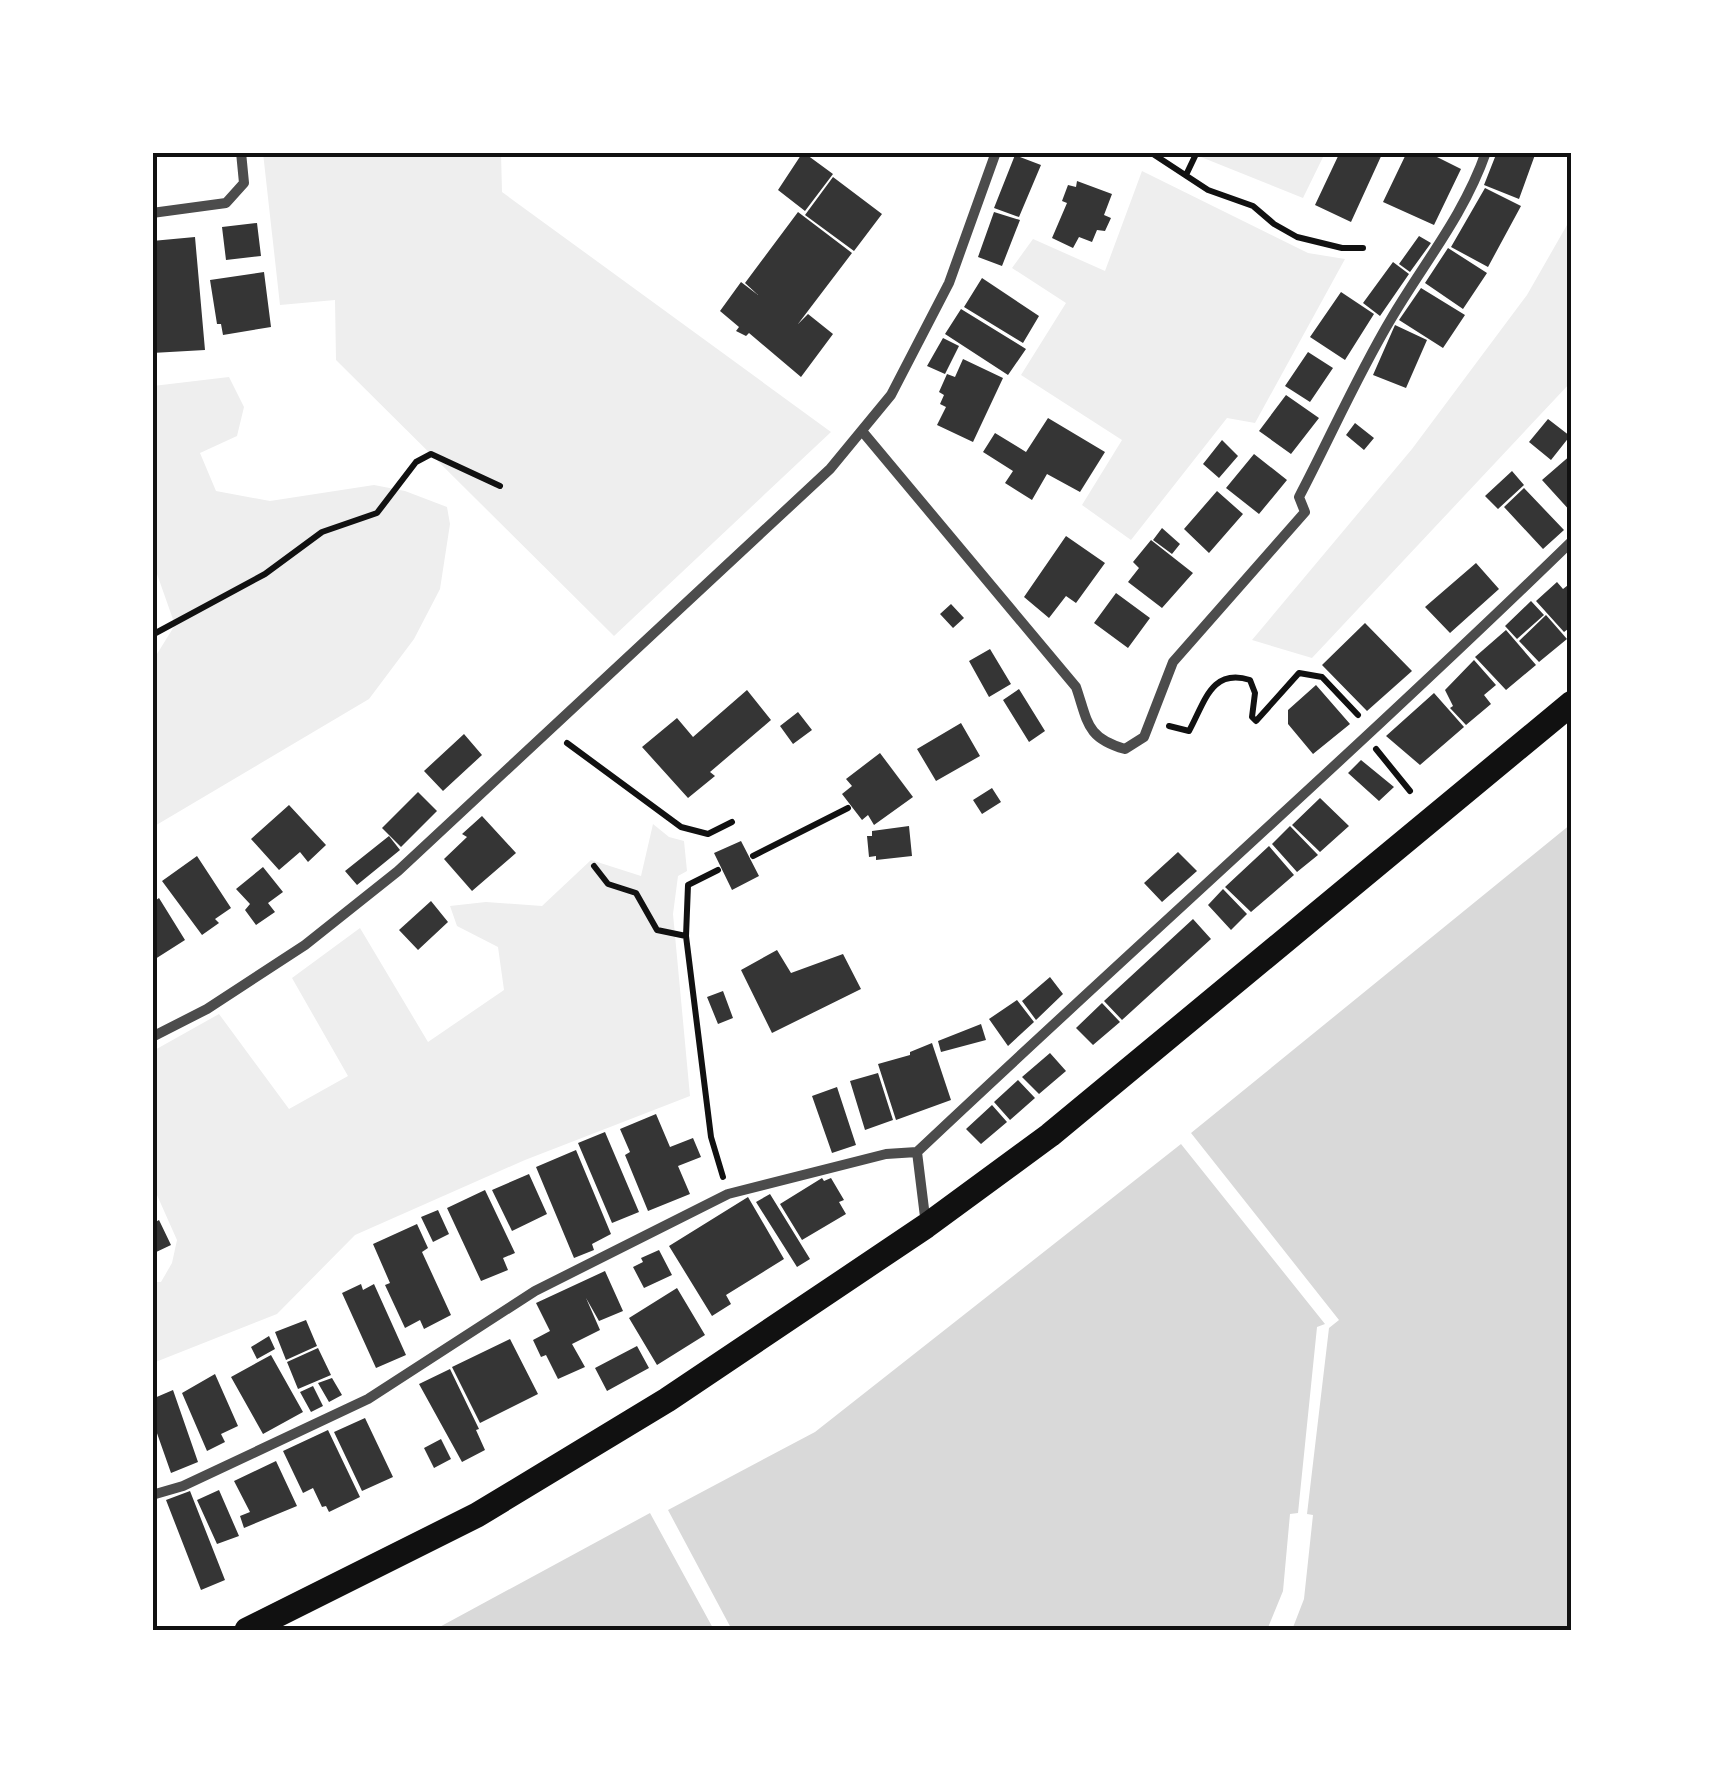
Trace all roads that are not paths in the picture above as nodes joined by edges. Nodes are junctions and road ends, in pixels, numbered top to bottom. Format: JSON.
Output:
{"nodes":[{"id":1,"x":241,"y":152,"type":"edge"},
{"id":2,"x":996,"y":152,"type":"edge"},
{"id":3,"x":1486,"y":152,"type":"edge"},
{"id":4,"x":152,"y":213,"type":"edge"},
{"id":5,"x":862,"y":430,"type":"junction"},
{"id":6,"x":1572,"y":541,"type":"edge"},
{"id":7,"x":1572,"y":703,"type":"edge"},
{"id":8,"x":152,"y":1037,"type":"edge"},
{"id":9,"x":917,"y":1152,"type":"junction"},
{"id":10,"x":926,"y":1226,"type":"junction"},
{"id":11,"x":152,"y":1495,"type":"edge"},
{"id":12,"x":247,"y":1630,"type":"edge"}],
"edges":[{"from":1,"to":4,"type":"street"},
{"from":2,"to":5,"type":"street"},
{"from":3,"to":5,"type":"street"},
{"from":5,"to":8,"type":"street"},
{"from":6,"to":9,"type":"street"},
{"from":7,"to":10,"type":"main road"},
{"from":9,"to":10,"type":"street"},
{"from":9,"to":11,"type":"street"},
{"from":10,"to":12,"type":"main road"}]}
